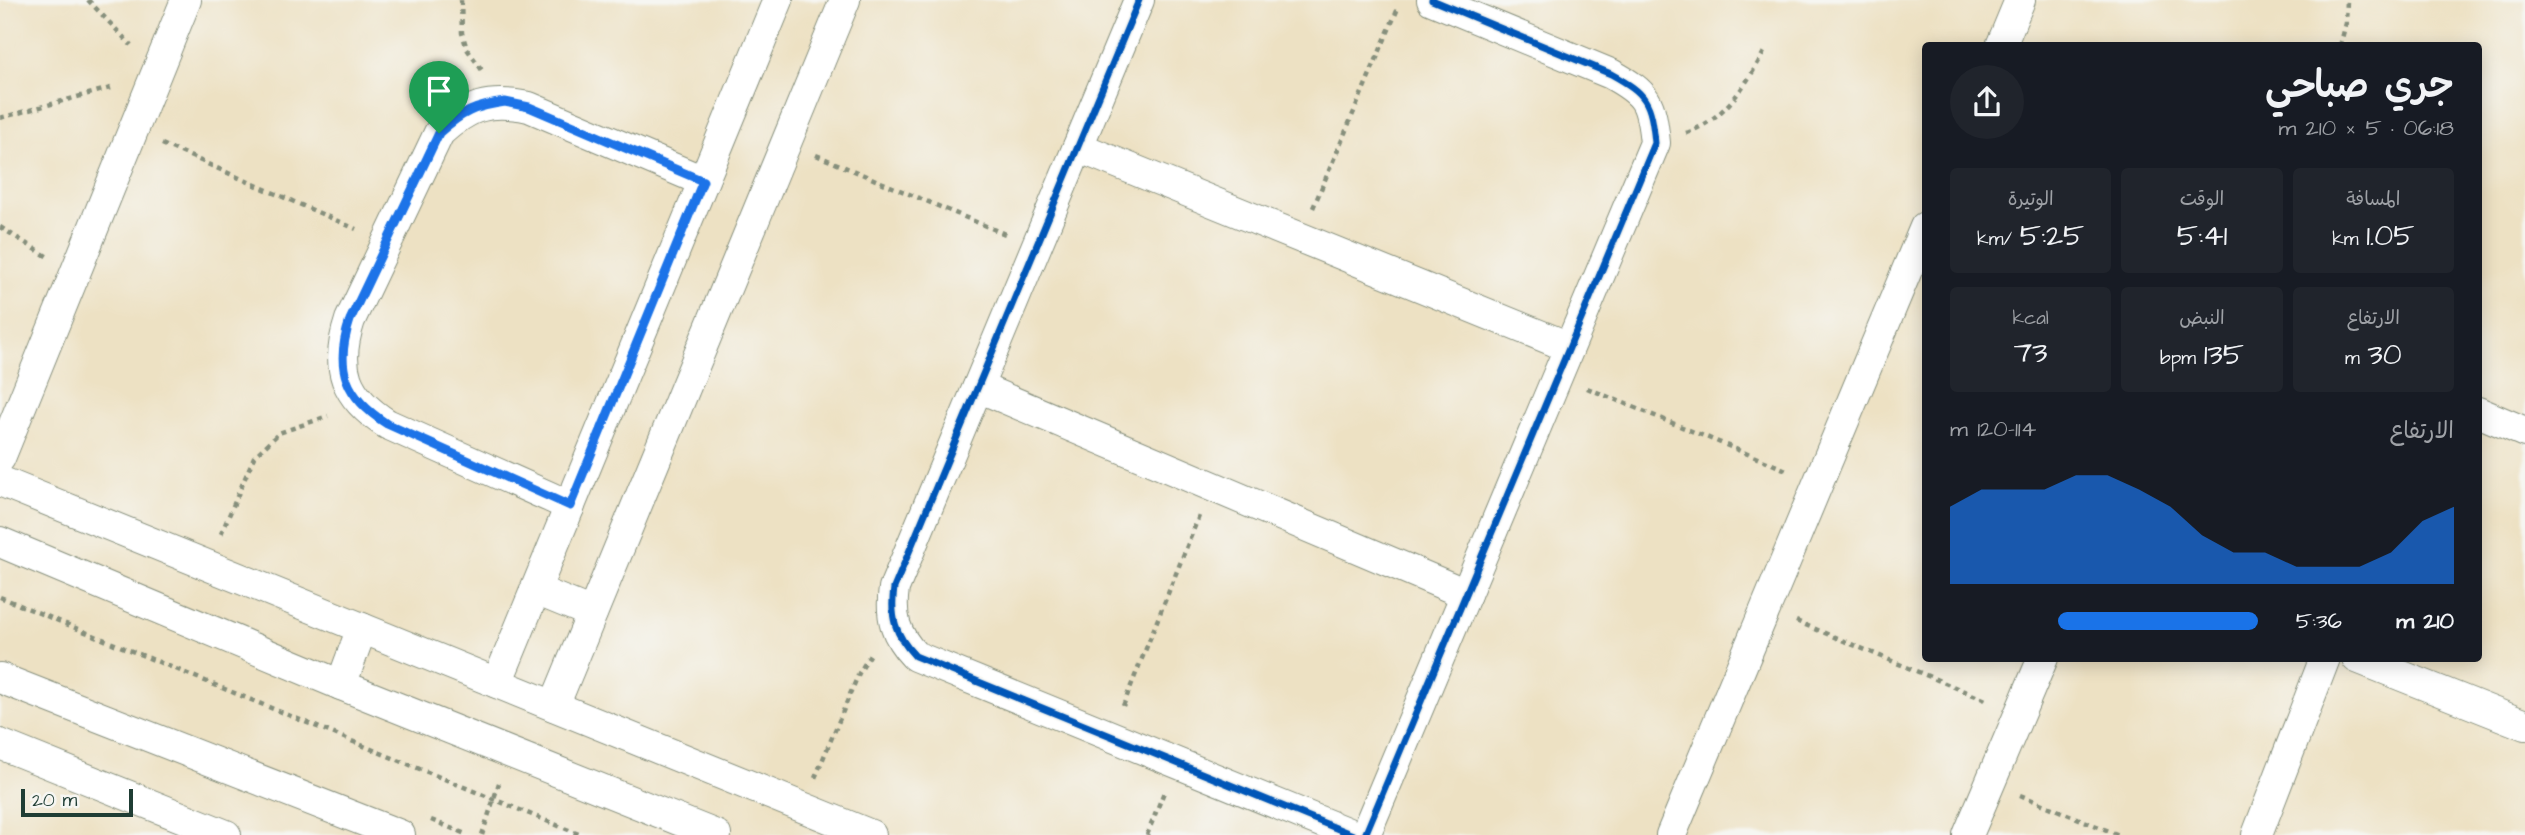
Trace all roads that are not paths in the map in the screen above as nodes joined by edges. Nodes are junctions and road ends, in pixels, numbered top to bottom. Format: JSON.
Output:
{"nodes":[{"id":1,"x":186,"y":0,"type":"edge"},
{"id":2,"x":778,"y":0,"type":"edge"},
{"id":3,"x":845,"y":0,"type":"edge"},
{"id":4,"x":1139,"y":0,"type":"edge"},
{"id":5,"x":1432,"y":0,"type":"edge"},
{"id":6,"x":2020,"y":0,"type":"edge"},
{"id":7,"x":2003,"y":42,"type":"edge"},
{"id":8,"x":1078,"y":147,"type":"junction"},
{"id":9,"x":703,"y":181,"type":"junction"},
{"id":10,"x":1922,"y":234,"type":"edge"},
{"id":11,"x":1569,"y":347,"type":"junction"},
{"id":12,"x":978,"y":387,"type":"junction"},
{"id":13,"x":2482,"y":414,"type":"edge"},
{"id":14,"x":2525,"y":432,"type":"edge"},
{"id":15,"x":0,"y":458,"type":"edge"},
{"id":16,"x":0,"y":481,"type":"edge"},
{"id":17,"x":570,"y":506,"type":"junction"},
{"id":18,"x":0,"y":542,"type":"edge"},
{"id":19,"x":536,"y":590,"type":"junction"},
{"id":20,"x":1466,"y":594,"type":"junction"},
{"id":21,"x":592,"y":613,"type":"junction"},
{"id":22,"x":362,"y":628,"type":"junction"},
{"id":23,"x":2041,"y":662,"type":"edge"},
{"id":24,"x":2323,"y":662,"type":"edge"},
{"id":25,"x":2367,"y":662,"type":"edge"},
{"id":26,"x":0,"y":678,"type":"edge"},
{"id":27,"x":497,"y":683,"type":"junction"},
{"id":28,"x":341,"y":685,"type":"junction"},
{"id":29,"x":554,"y":706,"type":"junction"},
{"id":30,"x":2525,"y":725,"type":"edge"},
{"id":31,"x":0,"y":744,"type":"edge"},
{"id":32,"x":226,"y":835,"type":"edge"},
{"id":33,"x":400,"y":835,"type":"edge"},
{"id":34,"x":716,"y":835,"type":"edge"},
{"id":35,"x":871,"y":835,"type":"edge"},
{"id":36,"x":1353,"y":835,"type":"edge"},
{"id":37,"x":1365,"y":835,"type":"edge"},
{"id":38,"x":1671,"y":835,"type":"edge"},
{"id":39,"x":1968,"y":835,"type":"edge"},
{"id":40,"x":2257,"y":835,"type":"edge"}],
"edges":[{"from":1,"to":15,"type":"street"},
{"from":2,"to":9,"type":"street"},
{"from":3,"to":21,"type":"street"},
{"from":4,"to":8,"type":"street"},
{"from":5,"to":11,"type":"street"},
{"from":6,"to":7,"type":"street"},
{"from":8,"to":11,"type":"street"},
{"from":8,"to":12,"type":"street"},
{"from":9,"to":17,"type":"street"},
{"from":9,"to":17,"type":"street"},
{"from":10,"to":38,"type":"street"},
{"from":11,"to":20,"type":"street"},
{"from":12,"to":20,"type":"street"},
{"from":12,"to":36,"type":"street"},
{"from":13,"to":14,"type":"street"},
{"from":16,"to":22,"type":"street"},
{"from":17,"to":19,"type":"street"},
{"from":18,"to":28,"type":"street"},
{"from":19,"to":21,"type":"street"},
{"from":19,"to":27,"type":"street"},
{"from":20,"to":37,"type":"street"},
{"from":21,"to":29,"type":"street"},
{"from":22,"to":27,"type":"street"},
{"from":22,"to":28,"type":"street"},
{"from":23,"to":39,"type":"street"},
{"from":24,"to":40,"type":"street"},
{"from":25,"to":30,"type":"street"},
{"from":26,"to":33,"type":"street"},
{"from":27,"to":29,"type":"street"},
{"from":28,"to":34,"type":"street"},
{"from":29,"to":35,"type":"street"},
{"from":31,"to":32,"type":"street"}]}
